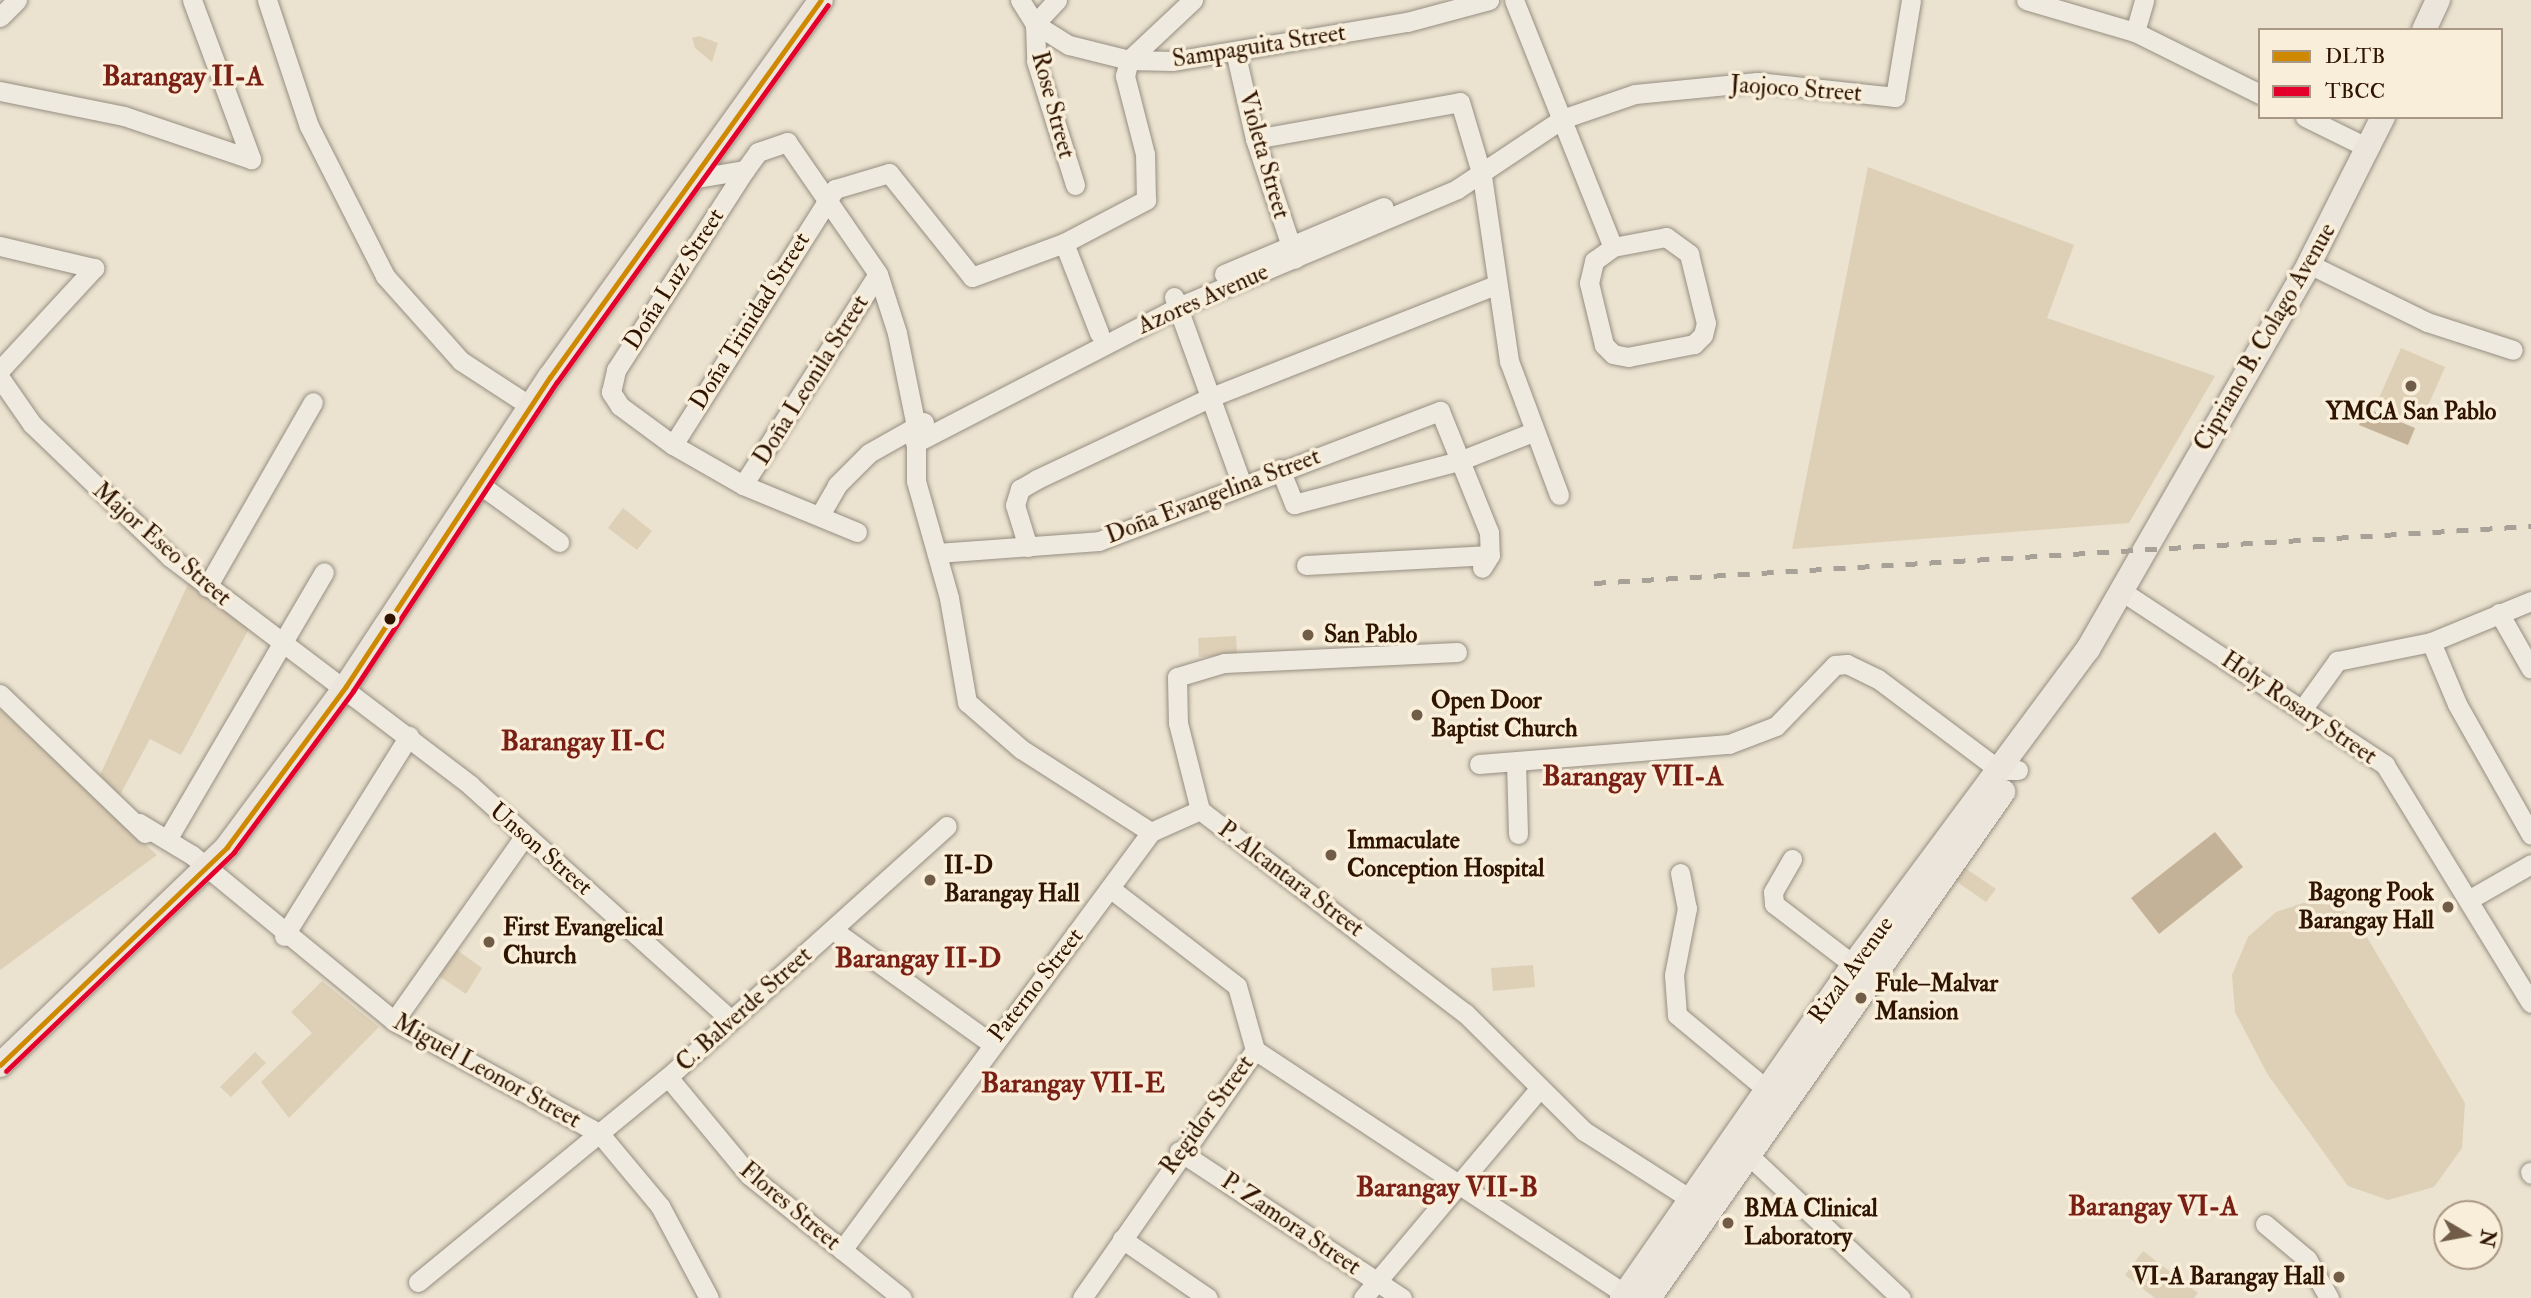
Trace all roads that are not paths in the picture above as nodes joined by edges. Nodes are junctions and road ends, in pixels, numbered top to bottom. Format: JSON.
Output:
{"nodes":[{"id":1,"x":17,"y":0,"type":"edge"},
{"id":2,"x":192,"y":0,"type":"edge"},
{"id":3,"x":267,"y":0,"type":"edge"},
{"id":4,"x":821,"y":0,"type":"edge"},
{"id":5,"x":1020,"y":0,"type":"edge"},
{"id":6,"x":1057,"y":0,"type":"edge"},
{"id":7,"x":1192,"y":0,"type":"edge"},
{"id":8,"x":1514,"y":0,"type":"edge"},
{"id":9,"x":1911,"y":0,"type":"edge"},
{"id":10,"x":2026,"y":0,"type":"edge"},
{"id":11,"x":2144,"y":0,"type":"edge"},
{"id":12,"x":2438,"y":0,"type":"edge"},
{"id":13,"x":1474,"y":2,"type":"edge"},
{"id":14,"x":0,"y":17,"type":"edge"},
{"id":15,"x":1035,"y":24,"type":"junction"},
{"id":16,"x":2425,"y":28,"type":"edge"},
{"id":17,"x":2135,"y":32,"type":"junction"},
{"id":18,"x":1235,"y":51,"type":"junction"},
{"id":19,"x":1129,"y":60,"type":"junction"},
{"id":20,"x":0,"y":91,"type":"edge"},
{"id":21,"x":2258,"y":93,"type":"edge"},
{"id":22,"x":1562,"y":119,"type":"junction"},
{"id":23,"x":2309,"y":119,"type":"edge"},
{"id":24,"x":2382,"y":119,"type":"edge"},
{"id":25,"x":1255,"y":139,"type":"junction"},
{"id":26,"x":2368,"y":148,"type":"junction"},
{"id":27,"x":1485,"y":169,"type":"junction"},
{"id":28,"x":745,"y":170,"type":"junction"},
{"id":29,"x":691,"y":179,"type":"junction"},
{"id":30,"x":1075,"y":185,"type":"dead end"},
{"id":31,"x":827,"y":197,"type":"junction"},
{"id":32,"x":1064,"y":243,"type":"junction"},
{"id":33,"x":0,"y":247,"type":"edge"},
{"id":34,"x":1613,"y":247,"type":"junction"},
{"id":35,"x":1293,"y":252,"type":"junction"},
{"id":36,"x":2309,"y":264,"type":"junction"},
{"id":37,"x":878,"y":274,"type":"junction"},
{"id":38,"x":1493,"y":286,"type":"junction"},
{"id":39,"x":1176,"y":301,"type":"junction"},
{"id":40,"x":1099,"y":333,"type":"junction"},
{"id":41,"x":2513,"y":350,"type":"dead end"},
{"id":42,"x":0,"y":370,"type":"edge"},
{"id":43,"x":0,"y":378,"type":"edge"},
{"id":44,"x":1211,"y":397,"type":"junction"},
{"id":45,"x":313,"y":402,"type":"dead end"},
{"id":46,"x":530,"y":406,"type":"junction"},
{"id":47,"x":1533,"y":432,"type":"junction"},
{"id":48,"x":915,"y":435,"type":"junction"},
{"id":49,"x":673,"y":445,"type":"junction"},
{"id":50,"x":1459,"y":461,"type":"junction"},
{"id":51,"x":1280,"y":469,"type":"junction"},
{"id":52,"x":1241,"y":482,"type":"junction"},
{"id":53,"x":479,"y":484,"type":"junction"},
{"id":54,"x":743,"y":485,"type":"junction"},
{"id":55,"x":1559,"y":495,"type":"dead end"},
{"id":56,"x":820,"y":515,"type":"junction"},
{"id":57,"x":857,"y":532,"type":"dead end"},
{"id":58,"x":559,"y":542,"type":"dead end"},
{"id":59,"x":1028,"y":547,"type":"junction"},
{"id":60,"x":2141,"y":552,"type":"joint"},
{"id":61,"x":937,"y":554,"type":"junction"},
{"id":62,"x":1306,"y":565,"type":"dead end"},
{"id":63,"x":324,"y":572,"type":"dead end"},
{"id":64,"x":207,"y":587,"type":"junction"},
{"id":65,"x":2120,"y":590,"type":"junction"},
{"id":66,"x":2531,"y":601,"type":"edge"},
{"id":67,"x":2499,"y":614,"type":"junction"},
{"id":68,"x":283,"y":640,"type":"junction"},
{"id":69,"x":2431,"y":642,"type":"junction"},
{"id":70,"x":1457,"y":652,"type":"dead end"},
{"id":71,"x":2531,"y":669,"type":"edge"},
{"id":72,"x":346,"y":686,"type":"junction"},
{"id":73,"x":0,"y":694,"type":"edge"},
{"id":74,"x":2304,"y":707,"type":"junction"},
{"id":75,"x":410,"y":736,"type":"junction"},
{"id":76,"x":1516,"y":762,"type":"junction"},
{"id":77,"x":1479,"y":764,"type":"dead end"},
{"id":78,"x":2008,"y":770,"type":"junction"},
{"id":79,"x":1200,"y":810,"type":"junction"},
{"id":80,"x":139,"y":823,"type":"junction"},
{"id":81,"x":947,"y":826,"type":"dead end"},
{"id":82,"x":1152,"y":832,"type":"junction"},
{"id":83,"x":1518,"y":834,"type":"dead end"},
{"id":84,"x":2531,"y":835,"type":"edge"},
{"id":85,"x":168,"y":838,"type":"junction"},
{"id":86,"x":523,"y":838,"type":"junction"},
{"id":87,"x":1792,"y":859,"type":"dead end"},
{"id":88,"x":2531,"y":864,"type":"edge"},
{"id":89,"x":1680,"y":873,"type":"dead end"},
{"id":90,"x":210,"y":877,"type":"junction"},
{"id":91,"x":1111,"y":889,"type":"junction"},
{"id":92,"x":2469,"y":899,"type":"junction"},
{"id":93,"x":833,"y":930,"type":"junction"},
{"id":94,"x":284,"y":936,"type":"junction"},
{"id":95,"x":1861,"y":971,"type":"junction"},
{"id":96,"x":2531,"y":1003,"type":"edge"},
{"id":97,"x":730,"y":1018,"type":"junction"},
{"id":98,"x":394,"y":1021,"type":"junction"},
{"id":99,"x":1813,"y":1038,"type":"junction"},
{"id":100,"x":991,"y":1043,"type":"junction"},
{"id":101,"x":1255,"y":1050,"type":"junction"},
{"id":102,"x":0,"y":1065,"type":"edge"},
{"id":103,"x":668,"y":1077,"type":"junction"},
{"id":104,"x":1540,"y":1088,"type":"junction"},
{"id":105,"x":1766,"y":1089,"type":"junction"},
{"id":106,"x":600,"y":1134,"type":"junction"},
{"id":107,"x":1739,"y":1145,"type":"junction"},
{"id":108,"x":1179,"y":1151,"type":"junction"},
{"id":109,"x":1463,"y":1185,"type":"junction"},
{"id":110,"x":1698,"y":1204,"type":"junction"},
{"id":111,"x":2265,"y":1224,"type":"dead end"},
{"id":112,"x":1122,"y":1238,"type":"junction"},
{"id":113,"x":842,"y":1250,"type":"junction"},
{"id":114,"x":1377,"y":1282,"type":"junction"},
{"id":115,"x":418,"y":1283,"type":"dead end"},
{"id":116,"x":2328,"y":1296,"type":"edge"},
{"id":117,"x":1631,"y":1297,"type":"edge"},
{"id":118,"x":709,"y":1298,"type":"edge"},
{"id":119,"x":902,"y":1298,"type":"edge"},
{"id":120,"x":1082,"y":1298,"type":"edge"},
{"id":121,"x":1208,"y":1298,"type":"edge"},
{"id":122,"x":1363,"y":1298,"type":"edge"},
{"id":123,"x":1402,"y":1298,"type":"edge"},
{"id":124,"x":1901,"y":1298,"type":"edge"}],
"edges":[{"from":1,"to":14,"type":"street"},
{"from":2,"to":20,"type":"street"},
{"from":3,"to":46,"type":"street"},
{"from":4,"to":29,"type":"main road"},
{"from":5,"to":15,"type":"street","name":"Sampaguita Street"},
{"from":6,"to":15,"type":"street"},
{"from":7,"to":19,"type":"street"},
{"from":8,"to":22,"type":"street"},
{"from":9,"to":22,"type":"street","name":"Jaojoco Street"},
{"from":10,"to":17,"type":"street"},
{"from":11,"to":17,"type":"street"},
{"from":12,"to":16,"type":"main road"},
{"from":13,"to":18,"type":"street","name":"Sampaguita Street"},
{"from":15,"to":19,"type":"street","name":"Sampaguita Street"},
{"from":15,"to":30,"type":"street","name":"Rose Street"},
{"from":17,"to":21,"type":"street"},
{"from":18,"to":19,"type":"street","name":"Sampaguita Street"},
{"from":18,"to":25,"type":"street","name":"Violeta Street"},
{"from":19,"to":32,"type":"street"},
{"from":22,"to":27,"type":"street","name":"Azores Avenue"},
{"from":22,"to":34,"type":"street"},
{"from":23,"to":26,"type":"street"},
{"from":24,"to":26,"type":"main road","name":"Cipriano B. Colago Avenue"},
{"from":25,"to":27,"type":"street"},
{"from":25,"to":35,"type":"street","name":"Violeta Street"},
{"from":26,"to":36,"type":"main road","name":"Cipriano B. Colago Avenue"},
{"from":27,"to":35,"type":"street","name":"Azores Avenue"},
{"from":27,"to":38,"type":"street"},
{"from":28,"to":29,"type":"street","name":"Doña Luz Street"},
{"from":28,"to":31,"type":"street","name":"Doña Luz Street"},
{"from":28,"to":49,"type":"street","name":"Doña Luz Street"},
{"from":29,"to":46,"type":"main road"},
{"from":31,"to":32,"type":"street"},
{"from":31,"to":37,"type":"street"},
{"from":31,"to":49,"type":"street","name":"Doña Trinidad Street"},
{"from":32,"to":40,"type":"street"},
{"from":33,"to":42,"type":"street"},
{"from":34,"to":34,"type":"street"},
{"from":35,"to":39,"type":"street","name":"Azores Avenue"},
{"from":36,"to":41,"type":"street"},
{"from":36,"to":60,"type":"main road","name":"Cipriano B. Colago Avenue"},
{"from":37,"to":48,"type":"street"},
{"from":37,"to":54,"type":"street","name":"Doña Leonila Street"},
{"from":38,"to":44,"type":"street"},
{"from":38,"to":47,"type":"street"},
{"from":39,"to":40,"type":"street","name":"Azores Avenue"},
{"from":39,"to":44,"type":"street"},
{"from":39,"to":48,"type":"street","name":"Azores Avenue"},
{"from":40,"to":48,"type":"street","name":"Azores Avenue"},
{"from":43,"to":64,"type":"street","name":"Major Eseo Street"},
{"from":44,"to":52,"type":"street"},
{"from":44,"to":59,"type":"street"},
{"from":45,"to":64,"type":"street"},
{"from":46,"to":53,"type":"main road"},
{"from":47,"to":50,"type":"street"},
{"from":47,"to":55,"type":"street"},
{"from":48,"to":56,"type":"street"},
{"from":48,"to":61,"type":"street"},
{"from":49,"to":54,"type":"street"},
{"from":50,"to":51,"type":"street"},
{"from":50,"to":51,"type":"street","name":"Doña Evangelina Street"},
{"from":50,"to":62,"type":"street"},
{"from":51,"to":52,"type":"street","name":"Doña Evangelina Street"},
{"from":52,"to":59,"type":"street","name":"Doña Evangelina Street"},
{"from":53,"to":58,"type":"street"},
{"from":53,"to":72,"type":"main road"},
{"from":54,"to":56,"type":"street"},
{"from":56,"to":57,"type":"street"},
{"from":59,"to":61,"type":"street","name":"Doña Evangelina Street"},
{"from":60,"to":65,"type":"main road","name":"Rizal Avenue"},
{"from":61,"to":82,"type":"street"},
{"from":63,"to":68,"type":"street"},
{"from":64,"to":68,"type":"street","name":"Major Eseo Street"},
{"from":65,"to":74,"type":"street","name":"Holy Rosary Street"},
{"from":65,"to":78,"type":"main road","name":"Rizal Avenue"},
{"from":66,"to":67,"type":"street"},
{"from":67,"to":69,"type":"street"},
{"from":67,"to":71,"type":"street"},
{"from":68,"to":72,"type":"street","name":"Major Eseo Street"},
{"from":68,"to":85,"type":"street"},
{"from":69,"to":74,"type":"street"},
{"from":69,"to":84,"type":"street"},
{"from":70,"to":79,"type":"street","name":"P. Alcantara Street"},
{"from":72,"to":75,"type":"street","name":"Unson Street"},
{"from":72,"to":90,"type":"main road"},
{"from":73,"to":80,"type":"street","name":"Miguel Leonor Street"},
{"from":74,"to":92,"type":"street","name":"Holy Rosary Street"},
{"from":75,"to":86,"type":"street","name":"Unson Street"},
{"from":75,"to":94,"type":"street"},
{"from":76,"to":77,"type":"street"},
{"from":76,"to":78,"type":"street"},
{"from":76,"to":83,"type":"street"},
{"from":78,"to":95,"type":"main road","name":"Rizal Avenue"},
{"from":79,"to":82,"type":"street","name":"Paterno Street"},
{"from":79,"to":104,"type":"street","name":"P. Alcantara Street"},
{"from":80,"to":85,"type":"street","name":"Miguel Leonor Street"},
{"from":80,"to":90,"type":"street","name":"Miguel Leonor Street"},
{"from":81,"to":93,"type":"street","name":"C. Balverde Street"},
{"from":82,"to":91,"type":"street","name":"Paterno Street"},
{"from":85,"to":90,"type":"street","name":"Miguel Leonor Street"},
{"from":86,"to":97,"type":"street","name":"Unson Street"},
{"from":86,"to":98,"type":"street"},
{"from":87,"to":95,"type":"street"},
{"from":88,"to":92,"type":"street"},
{"from":89,"to":105,"type":"street"},
{"from":90,"to":94,"type":"street","name":"Miguel Leonor Street"},
{"from":90,"to":102,"type":"main road"},
{"from":91,"to":100,"type":"street","name":"Paterno Street"},
{"from":91,"to":101,"type":"street","name":"Regidor Street"},
{"from":92,"to":96,"type":"street","name":"Holy Rosary Street"},
{"from":93,"to":97,"type":"street","name":"C. Balverde Street"},
{"from":93,"to":100,"type":"street"},
{"from":94,"to":98,"type":"street","name":"Miguel Leonor Street"},
{"from":95,"to":99,"type":"main road","name":"Rizal Avenue"},
{"from":97,"to":103,"type":"street","name":"C. Balverde Street"},
{"from":98,"to":106,"type":"street","name":"Miguel Leonor Street"},
{"from":99,"to":105,"type":"main road","name":"Rizal Avenue"},
{"from":99,"to":107,"type":"main road","name":"Rizal Avenue"},
{"from":100,"to":113,"type":"street","name":"Paterno Street"},
{"from":101,"to":108,"type":"street","name":"Regidor Street"},
{"from":101,"to":109,"type":"street"},
{"from":103,"to":106,"type":"street","name":"C. Balverde Street"},
{"from":103,"to":113,"type":"street","name":"Flores Street"},
{"from":104,"to":109,"type":"street"},
{"from":104,"to":110,"type":"street","name":"P. Alcantara Street"},
{"from":105,"to":107,"type":"main road","name":"Rizal Avenue"},
{"from":106,"to":115,"type":"street","name":"C. Balverde Street"},
{"from":106,"to":118,"type":"street","name":"Miguel Leonor Street"},
{"from":107,"to":110,"type":"main road","name":"Rizal Avenue"},
{"from":107,"to":124,"type":"street"},
{"from":108,"to":112,"type":"street","name":"Regidor Street"},
{"from":108,"to":114,"type":"street","name":"P. Zamora Street"},
{"from":109,"to":114,"type":"street"},
{"from":109,"to":117,"type":"street"},
{"from":110,"to":117,"type":"main road","name":"Rizal Avenue"},
{"from":111,"to":116,"type":"street"},
{"from":112,"to":120,"type":"street","name":"Regidor Street"},
{"from":112,"to":121,"type":"street"},
{"from":113,"to":119,"type":"street","name":"Flores Street"},
{"from":114,"to":122,"type":"street"},
{"from":114,"to":123,"type":"street","name":"P. Zamora Street"}]}
